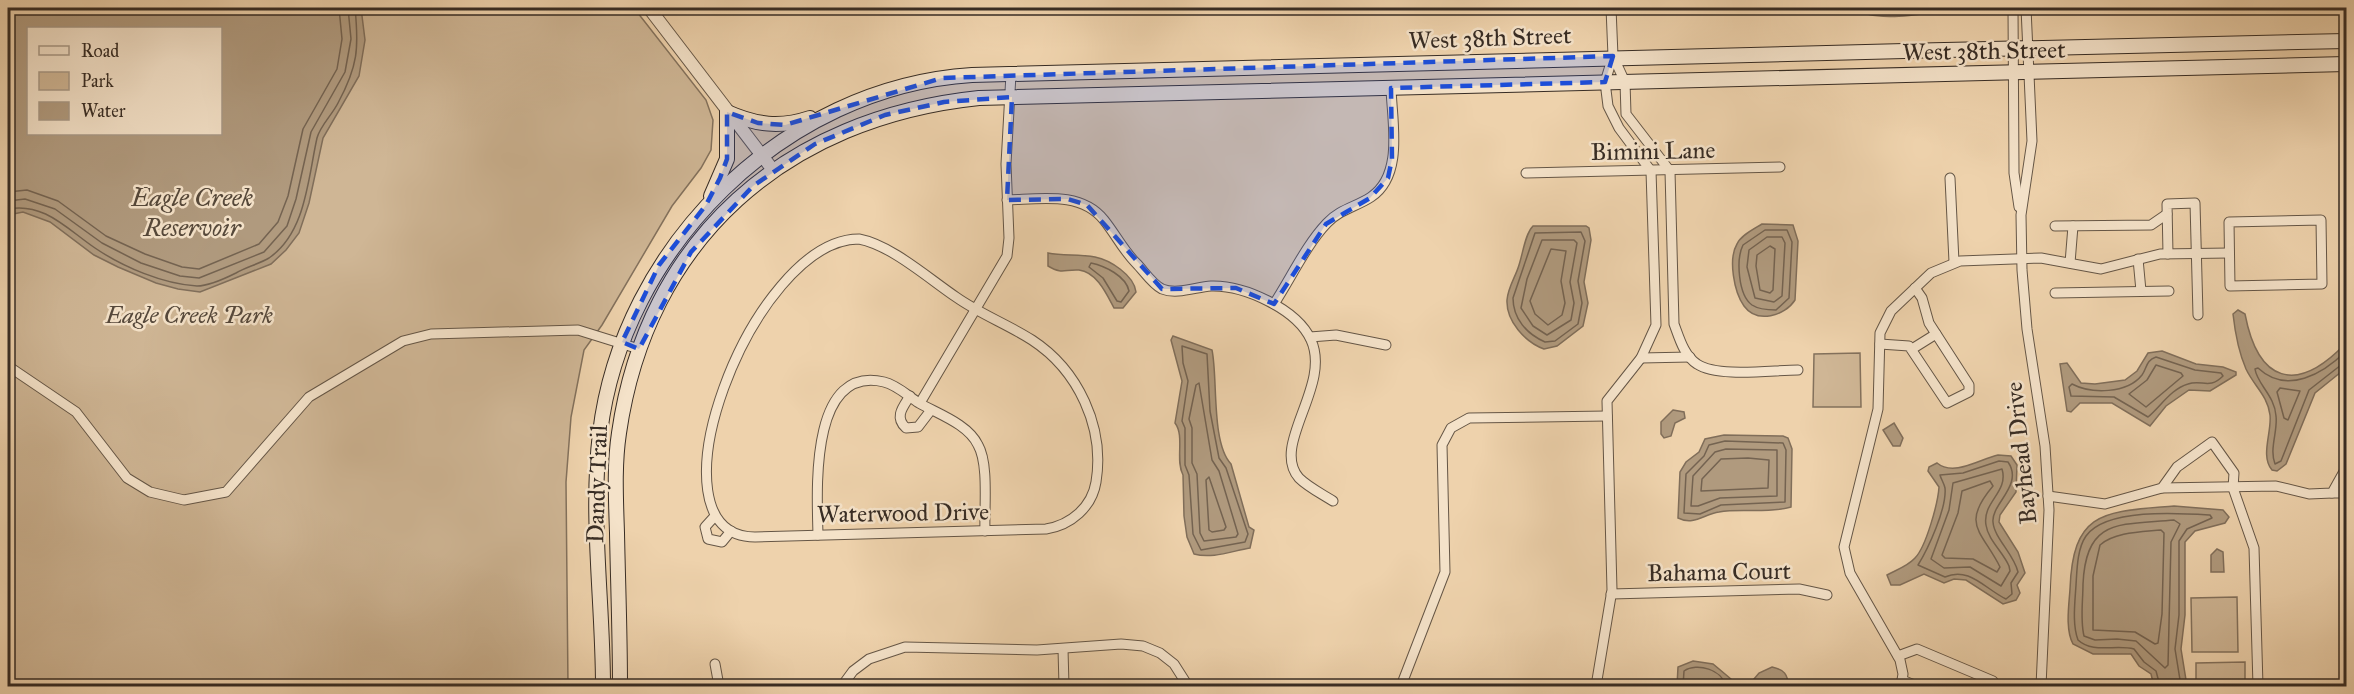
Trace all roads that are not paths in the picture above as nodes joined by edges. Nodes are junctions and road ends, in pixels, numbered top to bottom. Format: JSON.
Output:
{"nodes":[{"id":1,"x":649,"y":8,"type":"edge"},
{"id":2,"x":1611,"y":8,"type":"edge"},
{"id":3,"x":2013,"y":8,"type":"edge"},
{"id":4,"x":2026,"y":8,"type":"edge"},
{"id":5,"x":2346,"y":40,"type":"edge"},
{"id":6,"x":2012,"y":49,"type":"junction"},
{"id":7,"x":2030,"y":49,"type":"junction"},
{"id":8,"x":1613,"y":56,"type":"junction"},
{"id":9,"x":2346,"y":64,"type":"edge"},
{"id":10,"x":2030,"y":72,"type":"junction"},
{"id":11,"x":2011,"y":73,"type":"junction"},
{"id":12,"x":1011,"y":74,"type":"junction"},
{"id":13,"x":1605,"y":82,"type":"junction"},
{"id":14,"x":1625,"y":82,"type":"junction"},
{"id":15,"x":1391,"y":88,"type":"junction"},
{"id":16,"x":1012,"y":97,"type":"junction"},
{"id":17,"x":847,"y":107,"type":"junction"},
{"id":18,"x":727,"y":112,"type":"junction"},
{"id":19,"x":762,"y":156,"type":"junction"},
{"id":20,"x":1780,"y":167,"type":"dead end"},
{"id":21,"x":773,"y":170,"type":"junction"},
{"id":22,"x":1651,"y":171,"type":"junction"},
{"id":23,"x":1670,"y":171,"type":"junction"},
{"id":24,"x":1526,"y":173,"type":"dead end"},
{"id":25,"x":1950,"y":178,"type":"dead end"},
{"id":26,"x":1007,"y":200,"type":"junction"},
{"id":27,"x":706,"y":206,"type":"junction"},
{"id":28,"x":2167,"y":214,"type":"junction"},
{"id":29,"x":2021,"y":216,"type":"junction"},
{"id":30,"x":2055,"y":226,"type":"dead end"},
{"id":31,"x":2073,"y":226,"type":"junction"},
{"id":32,"x":2196,"y":253,"type":"junction"},
{"id":33,"x":2229,"y":253,"type":"junction"},
{"id":34,"x":2168,"y":254,"type":"junction"},
{"id":35,"x":2022,"y":258,"type":"junction"},
{"id":36,"x":2138,"y":259,"type":"junction"},
{"id":37,"x":1954,"y":262,"type":"junction"},
{"id":38,"x":2070,"y":262,"type":"junction"},
{"id":39,"x":1915,"y":288,"type":"junction"},
{"id":40,"x":2141,"y":291,"type":"junction"},
{"id":41,"x":2169,"y":291,"type":"dead end"},
{"id":42,"x":2055,"y":293,"type":"dead end"},
{"id":43,"x":1274,"y":304,"type":"junction"},
{"id":44,"x":976,"y":312,"type":"junction"},
{"id":45,"x":2198,"y":315,"type":"dead end"},
{"id":46,"x":1674,"y":324,"type":"junction"},
{"id":47,"x":1656,"y":325,"type":"junction"},
{"id":48,"x":1936,"y":334,"type":"junction"},
{"id":49,"x":1310,"y":337,"type":"junction"},
{"id":50,"x":622,"y":342,"type":"junction"},
{"id":51,"x":1880,"y":344,"type":"junction"},
{"id":52,"x":1386,"y":345,"type":"dead end"},
{"id":53,"x":639,"y":349,"type":"junction"},
{"id":54,"x":1912,"y":349,"type":"junction"},
{"id":55,"x":1690,"y":357,"type":"junction"},
{"id":56,"x":1641,"y":358,"type":"junction"},
{"id":57,"x":8,"y":366,"type":"edge"},
{"id":58,"x":1798,"y":370,"type":"dead end"},
{"id":59,"x":910,"y":396,"type":"junction"},
{"id":60,"x":920,"y":403,"type":"junction"},
{"id":61,"x":931,"y":410,"type":"junction"},
{"id":62,"x":1607,"y":416,"type":"junction"},
{"id":63,"x":2346,"y":468,"type":"edge"},
{"id":64,"x":2162,"y":488,"type":"junction"},
{"id":65,"x":2233,"y":488,"type":"junction"},
{"id":66,"x":2346,"y":493,"type":"edge"},
{"id":67,"x":2332,"y":494,"type":"junction"},
{"id":68,"x":2048,"y":496,"type":"junction"},
{"id":69,"x":1333,"y":501,"type":"dead end"},
{"id":70,"x":715,"y":516,"type":"junction"},
{"id":71,"x":727,"y":528,"type":"junction"},
{"id":72,"x":985,"y":531,"type":"junction"},
{"id":73,"x":818,"y":535,"type":"junction"},
{"id":74,"x":1611,"y":594,"type":"junction"},
{"id":75,"x":1827,"y":595,"type":"dead end"},
{"id":76,"x":1063,"y":648,"type":"junction"},
{"id":77,"x":1898,"y":656,"type":"junction"},
{"id":78,"x":715,"y":664,"type":"dead end"},
{"id":79,"x":1902,"y":683,"type":"edge"},
{"id":80,"x":603,"y":687,"type":"edge"},
{"id":81,"x":620,"y":687,"type":"edge"},
{"id":82,"x":719,"y":687,"type":"edge"},
{"id":83,"x":842,"y":687,"type":"edge"},
{"id":84,"x":1064,"y":687,"type":"edge"},
{"id":85,"x":1188,"y":687,"type":"edge"},
{"id":86,"x":1401,"y":687,"type":"edge"},
{"id":87,"x":1596,"y":687,"type":"edge"},
{"id":88,"x":1917,"y":687,"type":"edge"},
{"id":89,"x":1991,"y":687,"type":"edge"},
{"id":90,"x":2041,"y":687,"type":"edge"},
{"id":91,"x":2258,"y":687,"type":"edge"}],
"edges":[{"from":1,"to":18,"type":"street"},
{"from":2,"to":8,"type":"street"},
{"from":3,"to":6,"type":"street","name":"Bayhead Drive"},
{"from":4,"to":7,"type":"street","name":"Bayhead Drive"},
{"from":5,"to":7,"type":"main road","name":"West 38th Street"},
{"from":6,"to":7,"type":"main road","name":"West 38th Street"},
{"from":6,"to":8,"type":"main road","name":"West 38th Street"},
{"from":6,"to":11,"type":"street","name":"Bayhead Drive"},
{"from":7,"to":10,"type":"street","name":"Bayhead Drive"},
{"from":8,"to":12,"type":"main road","name":"West 38th Street"},
{"from":8,"to":13,"type":"street"},
{"from":8,"to":14,"type":"street"},
{"from":9,"to":10,"type":"main road","name":"West 38th Street"},
{"from":10,"to":11,"type":"main road","name":"West 38th Street"},
{"from":10,"to":29,"type":"street","name":"Bayhead Drive"},
{"from":11,"to":14,"type":"main road","name":"West 38th Street"},
{"from":11,"to":29,"type":"street","name":"Bayhead Drive"},
{"from":12,"to":16,"type":"street"},
{"from":12,"to":17,"type":"main road","name":"West 38th Street"},
{"from":13,"to":14,"type":"main road","name":"West 38th Street"},
{"from":13,"to":15,"type":"main road","name":"West 38th Street"},
{"from":13,"to":22,"type":"street"},
{"from":14,"to":23,"type":"street"},
{"from":15,"to":16,"type":"main road","name":"West 38th Street"},
{"from":15,"to":43,"type":"street"},
{"from":16,"to":21,"type":"main road","name":"West 38th Street"},
{"from":16,"to":26,"type":"street"},
{"from":17,"to":18,"type":"main road"},
{"from":17,"to":19,"type":"main road","name":"West 38th Street"},
{"from":18,"to":19,"type":"street"},
{"from":18,"to":27,"type":"main road"},
{"from":19,"to":21,"type":"street"},
{"from":19,"to":27,"type":"main road","name":"Dandy Trail"},
{"from":20,"to":23,"type":"street","name":"Bimini Lane"},
{"from":21,"to":53,"type":"main road","name":"Dandy Trail"},
{"from":22,"to":23,"type":"street","name":"Bimini Lane"},
{"from":22,"to":24,"type":"street","name":"Bimini Lane"},
{"from":22,"to":47,"type":"street"},
{"from":23,"to":46,"type":"street"},
{"from":25,"to":37,"type":"street"},
{"from":26,"to":43,"type":"street"},
{"from":26,"to":44,"type":"street"},
{"from":27,"to":50,"type":"main road","name":"Dandy Trail"},
{"from":28,"to":31,"type":"street"},
{"from":28,"to":32,"type":"street"},
{"from":28,"to":34,"type":"street"},
{"from":29,"to":35,"type":"street","name":"Bayhead Drive"},
{"from":30,"to":31,"type":"street"},
{"from":31,"to":38,"type":"street"},
{"from":32,"to":33,"type":"street"},
{"from":32,"to":34,"type":"street"},
{"from":32,"to":45,"type":"street"},
{"from":33,"to":33,"type":"street"},
{"from":34,"to":36,"type":"street"},
{"from":35,"to":37,"type":"street"},
{"from":35,"to":38,"type":"street"},
{"from":35,"to":68,"type":"street","name":"Bayhead Drive"},
{"from":36,"to":38,"type":"street"},
{"from":36,"to":40,"type":"street"},
{"from":37,"to":39,"type":"street"},
{"from":39,"to":48,"type":"street"},
{"from":39,"to":51,"type":"street"},
{"from":40,"to":41,"type":"street"},
{"from":40,"to":42,"type":"street"},
{"from":43,"to":49,"type":"street"},
{"from":44,"to":60,"type":"street"},
{"from":44,"to":70,"type":"street"},
{"from":44,"to":72,"type":"street","name":"Waterwood Drive"},
{"from":46,"to":47,"type":"street"},
{"from":46,"to":55,"type":"street"},
{"from":47,"to":56,"type":"street"},
{"from":48,"to":54,"type":"street"},
{"from":48,"to":54,"type":"street"},
{"from":49,"to":52,"type":"street"},
{"from":49,"to":69,"type":"street"},
{"from":50,"to":53,"type":"street"},
{"from":50,"to":57,"type":"street"},
{"from":50,"to":80,"type":"main road","name":"Dandy Trail"},
{"from":51,"to":54,"type":"street"},
{"from":51,"to":77,"type":"street"},
{"from":53,"to":81,"type":"main road","name":"Dandy Trail"},
{"from":55,"to":56,"type":"street"},
{"from":55,"to":58,"type":"street"},
{"from":56,"to":62,"type":"street"},
{"from":59,"to":60,"type":"street"},
{"from":59,"to":61,"type":"street"},
{"from":59,"to":73,"type":"street"},
{"from":60,"to":61,"type":"street"},
{"from":61,"to":72,"type":"street"},
{"from":62,"to":74,"type":"street"},
{"from":62,"to":86,"type":"street"},
{"from":63,"to":67,"type":"street"},
{"from":64,"to":65,"type":"street"},
{"from":64,"to":65,"type":"street"},
{"from":64,"to":68,"type":"street"},
{"from":65,"to":67,"type":"street"},
{"from":65,"to":91,"type":"street"},
{"from":66,"to":67,"type":"street"},
{"from":68,"to":90,"type":"street","name":"Bayhead Drive"},
{"from":70,"to":71,"type":"street"},
{"from":70,"to":71,"type":"street"},
{"from":71,"to":73,"type":"street","name":"Waterwood Drive"},
{"from":72,"to":73,"type":"street","name":"Waterwood Drive"},
{"from":74,"to":75,"type":"street","name":"Bahama Court"},
{"from":74,"to":87,"type":"street"},
{"from":76,"to":83,"type":"street"},
{"from":76,"to":84,"type":"street"},
{"from":76,"to":85,"type":"street"},
{"from":77,"to":79,"type":"street"},
{"from":77,"to":89,"type":"street"},
{"from":78,"to":82,"type":"street"},
{"from":79,"to":88,"type":"street"}]}
